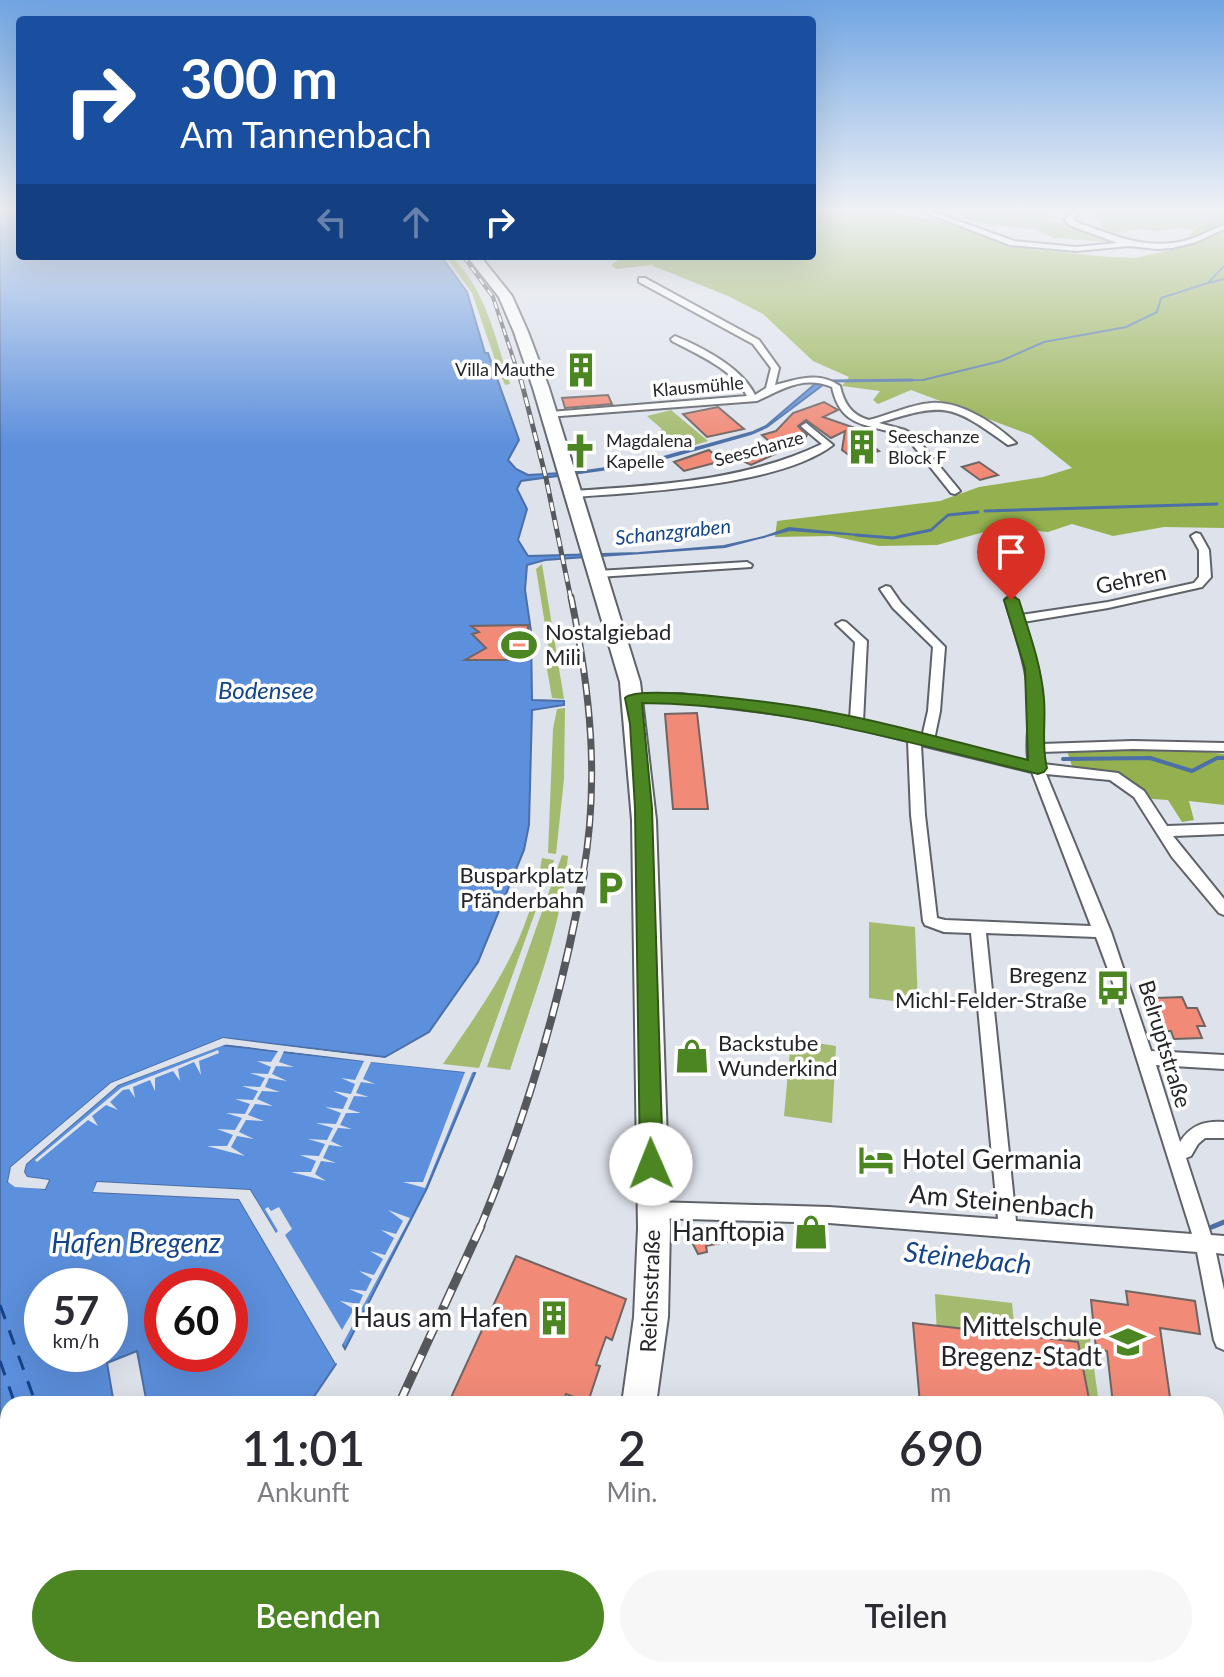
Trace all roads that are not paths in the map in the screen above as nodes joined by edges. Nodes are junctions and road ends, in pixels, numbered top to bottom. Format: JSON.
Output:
{"nodes":[{"id":1,"x":498,"y":289,"type":"edge"},
{"id":2,"x":659,"y":289,"type":"edge"},
{"id":3,"x":675,"y":339,"type":"dead end"},
{"id":4,"x":770,"y":389,"type":"junction"},
{"id":5,"x":752,"y":398,"type":"junction"},
{"id":6,"x":550,"y":415,"type":"junction"},
{"id":7,"x":870,"y":423,"type":"junction"},
{"id":8,"x":806,"y":426,"type":"dead end"},
{"id":9,"x":1011,"y":443,"type":"dead end"},
{"id":10,"x":569,"y":481,"type":"junction"},
{"id":11,"x":955,"y":491,"type":"dead end"},
{"id":12,"x":1196,"y":536,"type":"dead end"},
{"id":13,"x":594,"y":562,"type":"junction"},
{"id":14,"x":747,"y":565,"type":"dead end"},
{"id":15,"x":886,"y":589,"type":"dead end"},
{"id":16,"x":1011,"y":600,"type":"dead end"},
{"id":17,"x":1019,"y":619,"type":"junction"},
{"id":18,"x":842,"y":624,"type":"dead end"},
{"id":19,"x":633,"y":698,"type":"junction"},
{"id":20,"x":856,"y":725,"type":"junction"},
{"id":21,"x":921,"y":740,"type":"junction"},
{"id":22,"x":1224,"y":747,"type":"edge"},
{"id":23,"x":1033,"y":748,"type":"junction"},
{"id":24,"x":1038,"y":768,"type":"junction"},
{"id":25,"x":1224,"y":829,"type":"edge"},
{"id":26,"x":1163,"y":831,"type":"junction"},
{"id":27,"x":1224,"y":909,"type":"edge"},
{"id":28,"x":978,"y":927,"type":"junction"},
{"id":29,"x":1103,"y":932,"type":"junction"},
{"id":30,"x":1144,"y":1058,"type":"junction"},
{"id":31,"x":1224,"y":1062,"type":"edge"},
{"id":32,"x":1224,"y":1130,"type":"edge"},
{"id":33,"x":1175,"y":1154,"type":"junction"},
{"id":34,"x":652,"y":1210,"type":"junction"},
{"id":35,"x":1008,"y":1229,"type":"junction"},
{"id":36,"x":1215,"y":1252,"type":"edge"},
{"id":37,"x":1224,"y":1340,"type":"edge"},
{"id":38,"x":641,"y":1396,"type":"edge"}],
"edges":[{"from":1,"to":6,"type":"main road","name":"Reichsstraße"},
{"from":2,"to":4,"type":"street"},
{"from":3,"to":5,"type":"street"},
{"from":4,"to":5,"type":"street","name":"Klausmühle"},
{"from":4,"to":7,"type":"street","name":"Klausmühle"},
{"from":5,"to":6,"type":"street","name":"Klausmühle"},
{"from":6,"to":10,"type":"main road","name":"Reichsstraße"},
{"from":7,"to":9,"type":"street"},
{"from":7,"to":11,"type":"street","name":"Klausmühle"},
{"from":8,"to":10,"type":"street","name":"Seeschanze"},
{"from":10,"to":13,"type":"main road","name":"Reichsstraße"},
{"from":12,"to":17,"type":"street","name":"Gehren"},
{"from":13,"to":14,"type":"street"},
{"from":13,"to":19,"type":"main road","name":"Reichsstraße"},
{"from":15,"to":21,"type":"street"},
{"from":16,"to":17,"type":"street"},
{"from":17,"to":23,"type":"street"},
{"from":18,"to":20,"type":"street"},
{"from":19,"to":20,"type":"street"},
{"from":19,"to":34,"type":"main road","name":"Reichsstraße"},
{"from":20,"to":21,"type":"street"},
{"from":21,"to":24,"type":"street"},
{"from":21,"to":28,"type":"street"},
{"from":22,"to":23,"type":"street"},
{"from":23,"to":24,"type":"street"},
{"from":24,"to":26,"type":"street"},
{"from":24,"to":29,"type":"street","name":"Belruptstraße"},
{"from":25,"to":26,"type":"street"},
{"from":26,"to":27,"type":"street"},
{"from":28,"to":29,"type":"street"},
{"from":28,"to":35,"type":"street"},
{"from":29,"to":30,"type":"street","name":"Belruptstraße"},
{"from":30,"to":31,"type":"street"},
{"from":30,"to":33,"type":"street","name":"Belruptstraße"},
{"from":32,"to":33,"type":"street"},
{"from":33,"to":36,"type":"street","name":"Belruptstraße"},
{"from":34,"to":35,"type":"street","name":"Am Steinenbach"},
{"from":34,"to":38,"type":"main road","name":"Reichsstraße"},
{"from":35,"to":36,"type":"street","name":"Am Steinenbach"},
{"from":36,"to":37,"type":"street","name":"Belruptstraße"}]}
